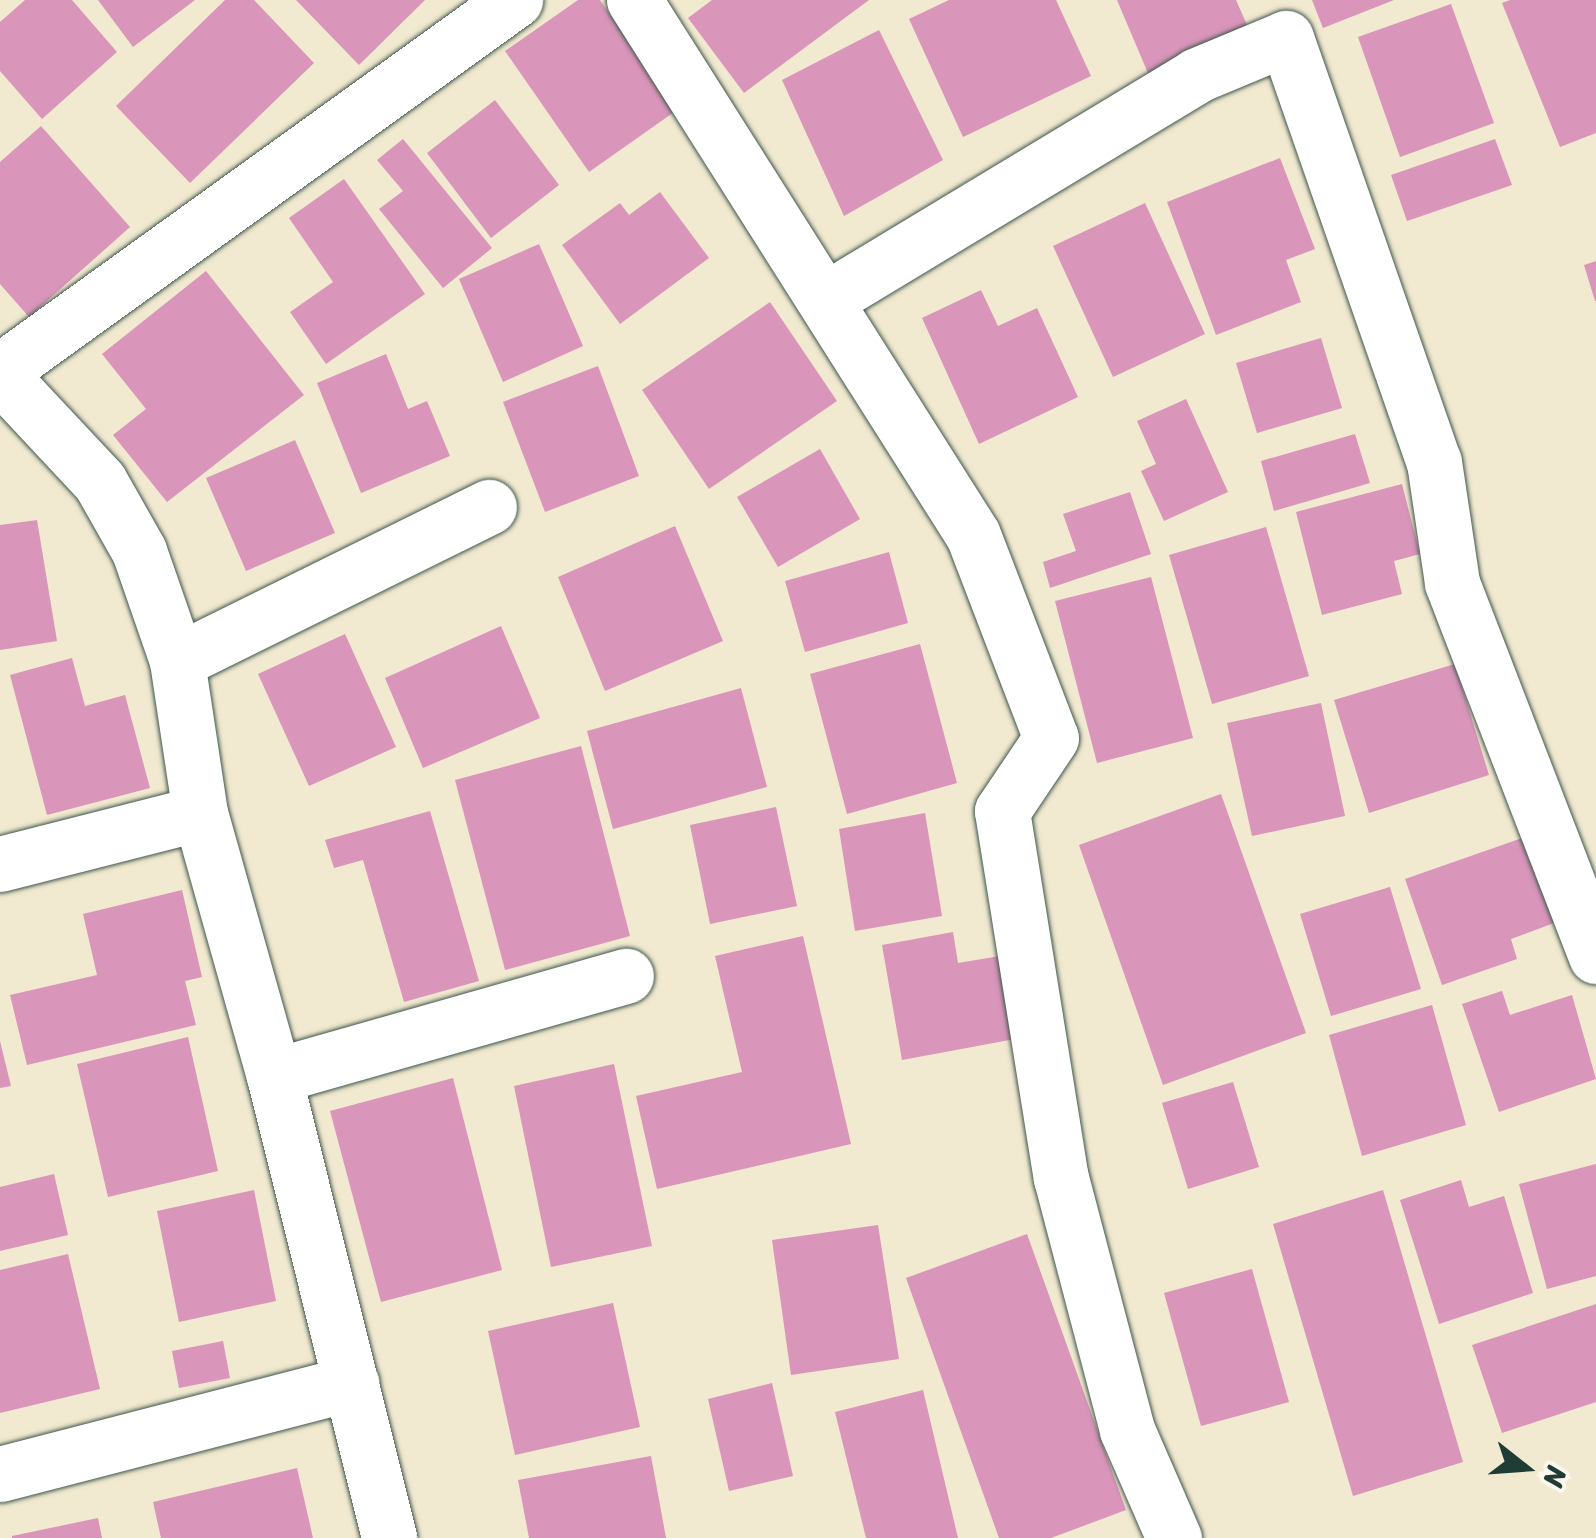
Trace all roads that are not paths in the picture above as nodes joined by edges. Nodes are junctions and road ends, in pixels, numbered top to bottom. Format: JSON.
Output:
{"nodes":[{"id":1,"x":515,"y":0,"type":"edge"},
{"id":2,"x":634,"y":0,"type":"edge"},
{"id":3,"x":828,"y":298,"type":"junction"},
{"id":4,"x":0,"y":373,"type":"edge"},
{"id":5,"x":489,"y":507,"type":"dead end"},
{"id":6,"x":177,"y":661,"type":"junction"},
{"id":7,"x":200,"y":813,"type":"junction"},
{"id":8,"x":0,"y":864,"type":"edge"},
{"id":9,"x":1596,"y":956,"type":"edge"},
{"id":10,"x":626,"y":976,"type":"dead end"},
{"id":11,"x":274,"y":1076,"type":"junction"},
{"id":12,"x":351,"y":1382,"type":"junction"},
{"id":13,"x":0,"y":1474,"type":"edge"},
{"id":14,"x":390,"y":1538,"type":"edge"},
{"id":15,"x":1174,"y":1538,"type":"edge"}],
"edges":[{"from":1,"to":4,"type":"street"},
{"from":2,"to":3,"type":"street"},
{"from":3,"to":9,"type":"street"},
{"from":3,"to":15,"type":"street"},
{"from":4,"to":6,"type":"street"},
{"from":5,"to":6,"type":"street"},
{"from":6,"to":7,"type":"street"},
{"from":7,"to":8,"type":"street"},
{"from":7,"to":11,"type":"street"},
{"from":10,"to":11,"type":"street"},
{"from":11,"to":12,"type":"street"},
{"from":12,"to":13,"type":"street"},
{"from":12,"to":14,"type":"street"}]}
